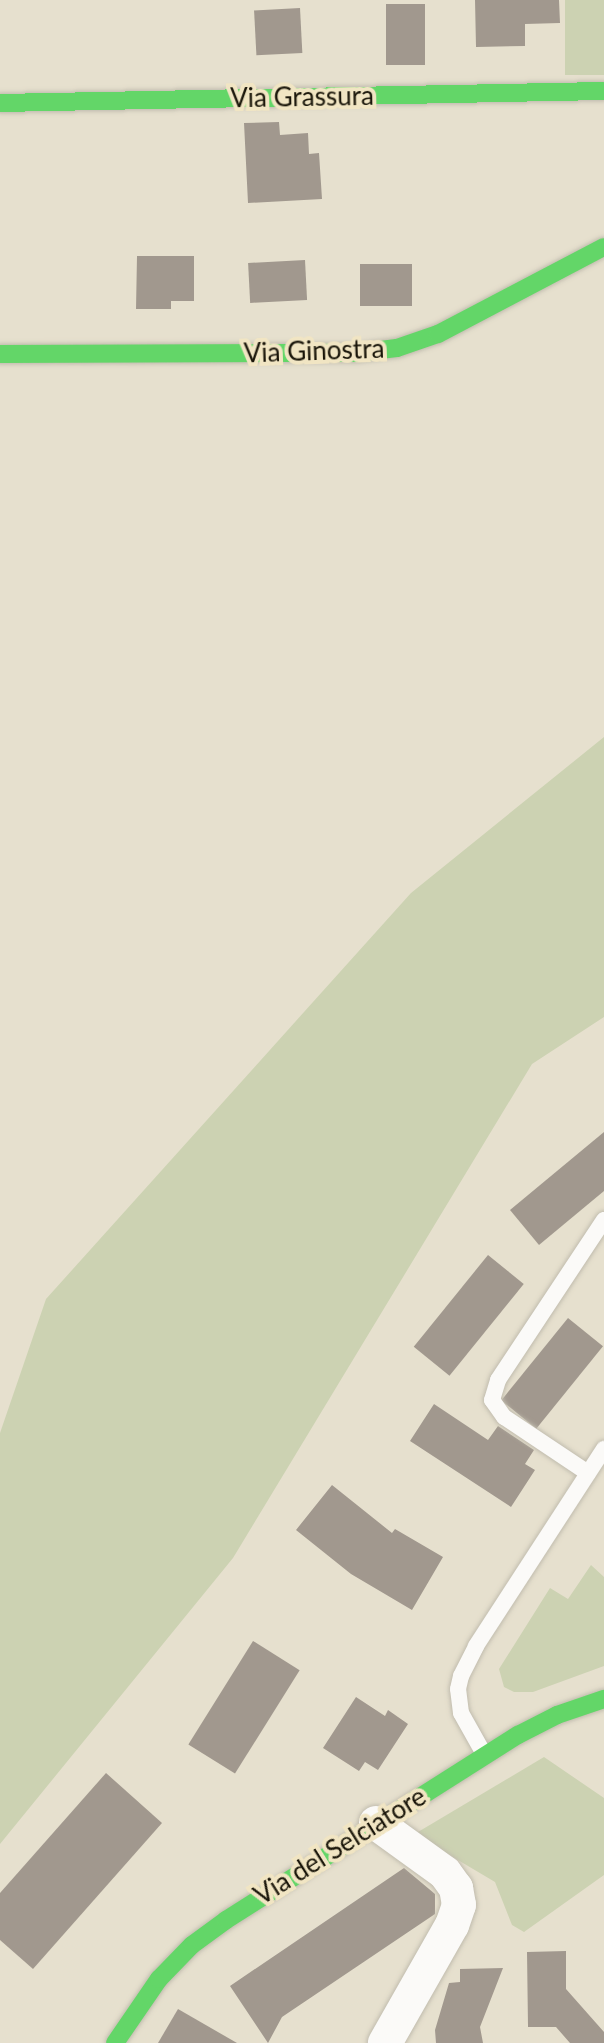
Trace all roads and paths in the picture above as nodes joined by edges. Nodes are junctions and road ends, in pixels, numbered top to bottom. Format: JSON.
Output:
{"nodes":[{"id":1,"x":604,"y":91,"type":"edge"},
{"id":2,"x":0,"y":103,"type":"edge"},
{"id":3,"x":604,"y":247,"type":"edge"},
{"id":4,"x":0,"y":354,"type":"edge"},
{"id":5,"x":604,"y":1220,"type":"edge"},
{"id":6,"x":604,"y":1449,"type":"edge"},
{"id":7,"x":588,"y":1473,"type":"junction"},
{"id":8,"x":604,"y":1699,"type":"edge"},
{"id":9,"x":485,"y":1755,"type":"junction"},
{"id":10,"x":376,"y":1823,"type":"junction"},
{"id":11,"x":115,"y":2043,"type":"edge"},
{"id":12,"x":385,"y":2043,"type":"edge"}],
"edges":[{"from":1,"to":2,"type":"street","name":"Via Grassura"},
{"from":3,"to":4,"type":"street","name":"Via Ginostra"},
{"from":5,"to":7,"type":"lane"},
{"from":6,"to":7,"type":"lane"},
{"from":7,"to":9,"type":"lane"},
{"from":8,"to":9,"type":"street","name":"Via del Selciatore"},
{"from":9,"to":10,"type":"street","name":"Via del Selciatore"},
{"from":10,"to":11,"type":"street","name":"Via del Selciatore"},
{"from":10,"to":12,"type":"street"}]}
